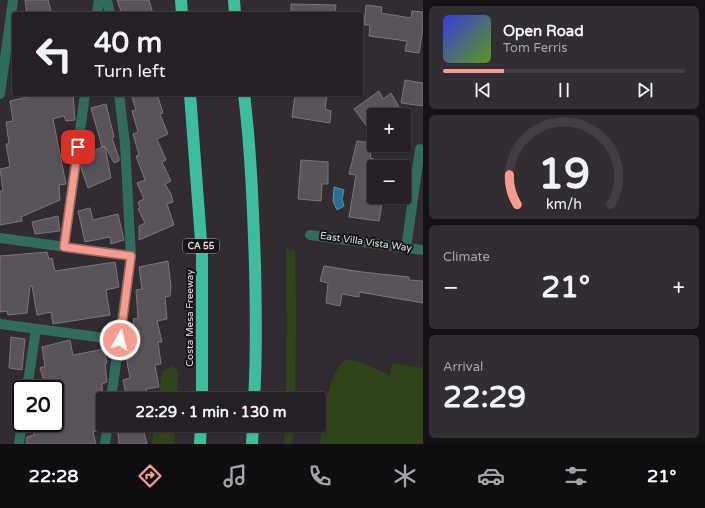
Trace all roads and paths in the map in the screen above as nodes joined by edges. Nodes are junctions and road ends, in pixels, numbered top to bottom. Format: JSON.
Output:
{"nodes":[{"id":1,"x":13,"y":0,"type":"edge"},
{"id":2,"x":99,"y":0,"type":"edge"},
{"id":3,"x":107,"y":0,"type":"edge"},
{"id":4,"x":181,"y":0,"type":"edge"},
{"id":5,"x":234,"y":0,"type":"edge"},
{"id":6,"x":97,"y":12,"type":"edge"},
{"id":7,"x":110,"y":12,"type":"edge"},
{"id":8,"x":182,"y":12,"type":"edge"},
{"id":9,"x":235,"y":12,"type":"edge"},
{"id":10,"x":0,"y":94,"type":"edge"},
{"id":11,"x":85,"y":96,"type":"edge"},
{"id":12,"x":119,"y":96,"type":"edge"},
{"id":13,"x":190,"y":96,"type":"edge"},
{"id":14,"x":244,"y":96,"type":"edge"},
{"id":15,"x":420,"y":149,"type":"dead end"},
{"id":16,"x":310,"y":235,"type":"dead end"},
{"id":17,"x":0,"y":238,"type":"edge"},
{"id":18,"x":64,"y":247,"type":"junction"},
{"id":19,"x":406,"y":248,"type":"junction"},
{"id":20,"x":423,"y":250,"type":"edge"},
{"id":21,"x":131,"y":256,"type":"junction"},
{"id":22,"x":0,"y":324,"type":"edge"},
{"id":23,"x":36,"y":329,"type":"junction"},
{"id":24,"x":120,"y":340,"type":"junction"},
{"id":25,"x":28,"y":380,"type":"edge"},
{"id":26,"x":112,"y":392,"type":"edge"},
{"id":27,"x":202,"y":392,"type":"edge"},
{"id":28,"x":254,"y":392,"type":"edge"},
{"id":29,"x":21,"y":432,"type":"edge"},
{"id":30,"x":107,"y":432,"type":"edge"},
{"id":31,"x":201,"y":432,"type":"edge"},
{"id":32,"x":253,"y":432,"type":"edge"},
{"id":33,"x":19,"y":444,"type":"edge"},
{"id":34,"x":105,"y":444,"type":"edge"},
{"id":35,"x":200,"y":444,"type":"edge"},
{"id":36,"x":252,"y":444,"type":"edge"}],
"edges":[{"from":1,"to":10,"type":"street"},
{"from":2,"to":6,"type":"street"},
{"from":3,"to":7,"type":"street"},
{"from":4,"to":8,"type":"highway"},
{"from":5,"to":9,"type":"highway"},
{"from":11,"to":18,"type":"street"},
{"from":12,"to":21,"type":"street"},
{"from":13,"to":27,"type":"highway","name":"Costa Mesa Freeway","number":"CA 55"},
{"from":14,"to":28,"type":"highway"},
{"from":15,"to":19,"type":"street"},
{"from":16,"to":19,"type":"street","name":"East Villa Vista Way"},
{"from":17,"to":18,"type":"street"},
{"from":18,"to":21,"type":"street"},
{"from":19,"to":20,"type":"street","name":"East Villa Vista Way"},
{"from":21,"to":24,"type":"street"},
{"from":22,"to":23,"type":"street"},
{"from":23,"to":24,"type":"street"},
{"from":23,"to":25,"type":"street"},
{"from":24,"to":26,"type":"street"},
{"from":29,"to":33,"type":"street"},
{"from":30,"to":34,"type":"street"},
{"from":31,"to":35,"type":"highway"},
{"from":32,"to":36,"type":"highway"}]}
